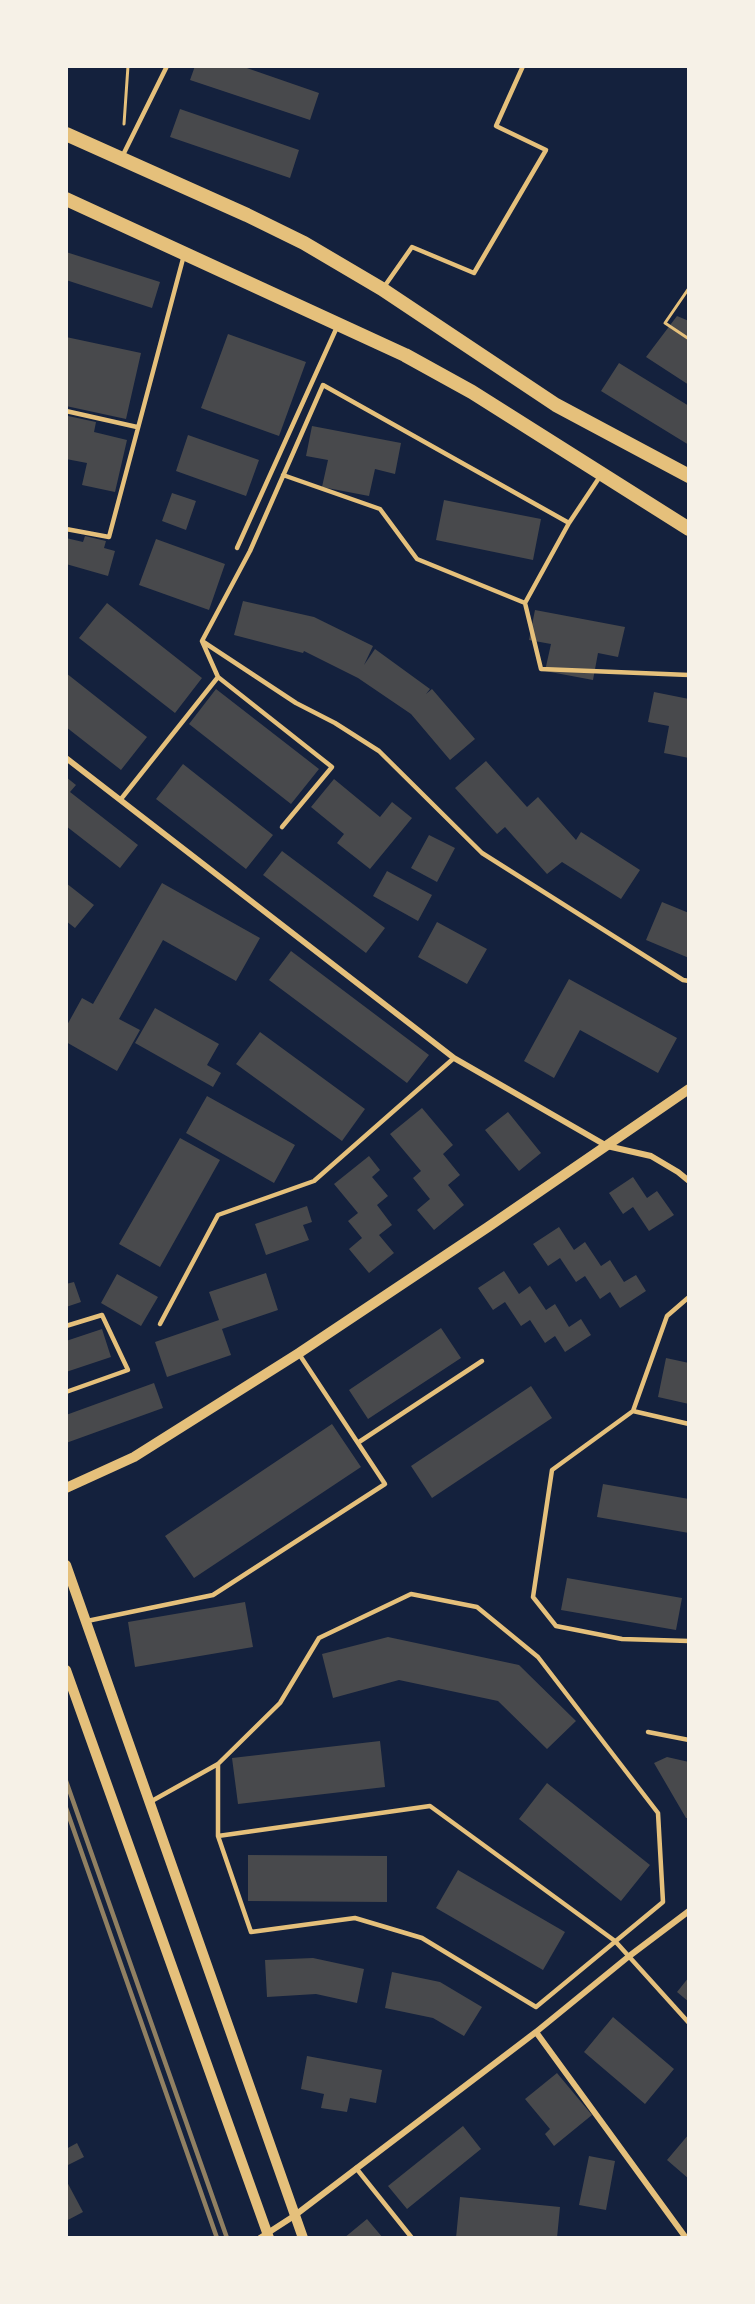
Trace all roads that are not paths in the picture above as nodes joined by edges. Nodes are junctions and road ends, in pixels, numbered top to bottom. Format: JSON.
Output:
{"nodes":[{"id":1,"x":167,"y":66,"type":"edge"},
{"id":2,"x":523,"y":66,"type":"edge"},
{"id":3,"x":66,"y":134,"type":"edge"},
{"id":4,"x":122,"y":157,"type":"junction"},
{"id":5,"x":66,"y":199,"type":"edge"},
{"id":6,"x":184,"y":255,"type":"junction"},
{"id":7,"x":382,"y":289,"type":"junction"},
{"id":8,"x":338,"y":325,"type":"junction"},
{"id":9,"x":66,"y":411,"type":"edge"},
{"id":10,"x":137,"y":428,"type":"junction"},
{"id":11,"x":283,"y":475,"type":"junction"},
{"id":12,"x":601,"y":475,"type":"junction"},
{"id":13,"x":689,"y":476,"type":"edge"},
{"id":14,"x":569,"y":523,"type":"junction"},
{"id":15,"x":66,"y":529,"type":"edge"},
{"id":16,"x":689,"y":529,"type":"edge"},
{"id":17,"x":237,"y":548,"type":"dead end"},
{"id":18,"x":525,"y":603,"type":"junction"},
{"id":19,"x":202,"y":641,"type":"junction"},
{"id":20,"x":689,"y":675,"type":"edge"},
{"id":21,"x":218,"y":677,"type":"junction"},
{"id":22,"x":66,"y":758,"type":"edge"},
{"id":23,"x":121,"y":799,"type":"junction"},
{"id":24,"x":282,"y":827,"type":"dead end"},
{"id":25,"x":689,"y":981,"type":"edge"},
{"id":26,"x":454,"y":1058,"type":"junction"},
{"id":27,"x":689,"y":1089,"type":"edge"},
{"id":28,"x":607,"y":1146,"type":"junction"},
{"id":29,"x":689,"y":1181,"type":"edge"},
{"id":30,"x":689,"y":1297,"type":"edge"},
{"id":31,"x":160,"y":1324,"type":"dead end"},
{"id":32,"x":66,"y":1326,"type":"edge"},
{"id":33,"x":298,"y":1353,"type":"junction"},
{"id":34,"x":483,"y":1361,"type":"dead end"},
{"id":35,"x":66,"y":1392,"type":"edge"},
{"id":36,"x":633,"y":1411,"type":"junction"},
{"id":37,"x":689,"y":1424,"type":"edge"},
{"id":38,"x":359,"y":1442,"type":"junction"},
{"id":39,"x":66,"y":1488,"type":"edge"},
{"id":40,"x":66,"y":1565,"type":"edge"},
{"id":41,"x":87,"y":1621,"type":"junction"},
{"id":42,"x":689,"y":1641,"type":"edge"},
{"id":43,"x":66,"y":1670,"type":"edge"},
{"id":44,"x":648,"y":1732,"type":"dead end"},
{"id":45,"x":689,"y":1740,"type":"edge"},
{"id":46,"x":218,"y":1764,"type":"junction"},
{"id":47,"x":150,"y":1802,"type":"junction"},
{"id":48,"x":218,"y":1836,"type":"junction"},
{"id":49,"x":689,"y":1911,"type":"edge"},
{"id":50,"x":615,"y":1941,"type":"junction"},
{"id":51,"x":628,"y":1957,"type":"junction"},
{"id":52,"x":689,"y":2023,"type":"edge"},
{"id":53,"x":536,"y":2032,"type":"junction"},
{"id":54,"x":356,"y":2168,"type":"junction"},
{"id":55,"x":294,"y":2216,"type":"junction"},
{"id":56,"x":266,"y":2237,"type":"edge"},
{"id":57,"x":303,"y":2238,"type":"edge"},
{"id":58,"x":412,"y":2238,"type":"edge"},
{"id":59,"x":686,"y":2238,"type":"edge"}],
"edges":[{"from":1,"to":4,"type":"lane"},
{"from":2,"to":7,"type":"lane"},
{"from":3,"to":4,"type":"main road"},
{"from":4,"to":7,"type":"main road"},
{"from":5,"to":6,"type":"main road"},
{"from":6,"to":8,"type":"main road"},
{"from":6,"to":10,"type":"lane"},
{"from":7,"to":13,"type":"main road"},
{"from":8,"to":12,"type":"main road"},
{"from":8,"to":17,"type":"lane"},
{"from":9,"to":10,"type":"lane"},
{"from":10,"to":15,"type":"lane"},
{"from":11,"to":14,"type":"lane"},
{"from":11,"to":18,"type":"lane"},
{"from":11,"to":19,"type":"lane"},
{"from":12,"to":14,"type":"lane"},
{"from":12,"to":16,"type":"main road"},
{"from":14,"to":18,"type":"lane"},
{"from":18,"to":20,"type":"lane"},
{"from":19,"to":21,"type":"lane"},
{"from":19,"to":25,"type":"lane"},
{"from":21,"to":23,"type":"lane"},
{"from":21,"to":24,"type":"lane"},
{"from":22,"to":23,"type":"street"},
{"from":23,"to":26,"type":"street"},
{"from":26,"to":28,"type":"street"},
{"from":26,"to":31,"type":"lane"},
{"from":27,"to":28,"type":"street"},
{"from":28,"to":29,"type":"street"},
{"from":28,"to":33,"type":"street"},
{"from":30,"to":36,"type":"lane"},
{"from":32,"to":35,"type":"lane"},
{"from":33,"to":38,"type":"lane"},
{"from":33,"to":39,"type":"street"},
{"from":34,"to":38,"type":"lane"},
{"from":36,"to":37,"type":"lane"},
{"from":36,"to":42,"type":"lane"},
{"from":38,"to":41,"type":"lane"},
{"from":40,"to":41,"type":"street"},
{"from":41,"to":47,"type":"street"},
{"from":43,"to":56,"type":"street"},
{"from":44,"to":45,"type":"lane"},
{"from":46,"to":47,"type":"lane"},
{"from":46,"to":48,"type":"lane"},
{"from":46,"to":50,"type":"lane"},
{"from":47,"to":55,"type":"street"},
{"from":48,"to":50,"type":"lane"},
{"from":48,"to":50,"type":"lane"},
{"from":49,"to":51,"type":"street"},
{"from":50,"to":51,"type":"lane"},
{"from":51,"to":52,"type":"lane"},
{"from":51,"to":53,"type":"street"},
{"from":53,"to":54,"type":"street"},
{"from":53,"to":59,"type":"street"},
{"from":54,"to":55,"type":"street"},
{"from":54,"to":58,"type":"lane"},
{"from":55,"to":56,"type":"street"},
{"from":55,"to":57,"type":"street"}]}
